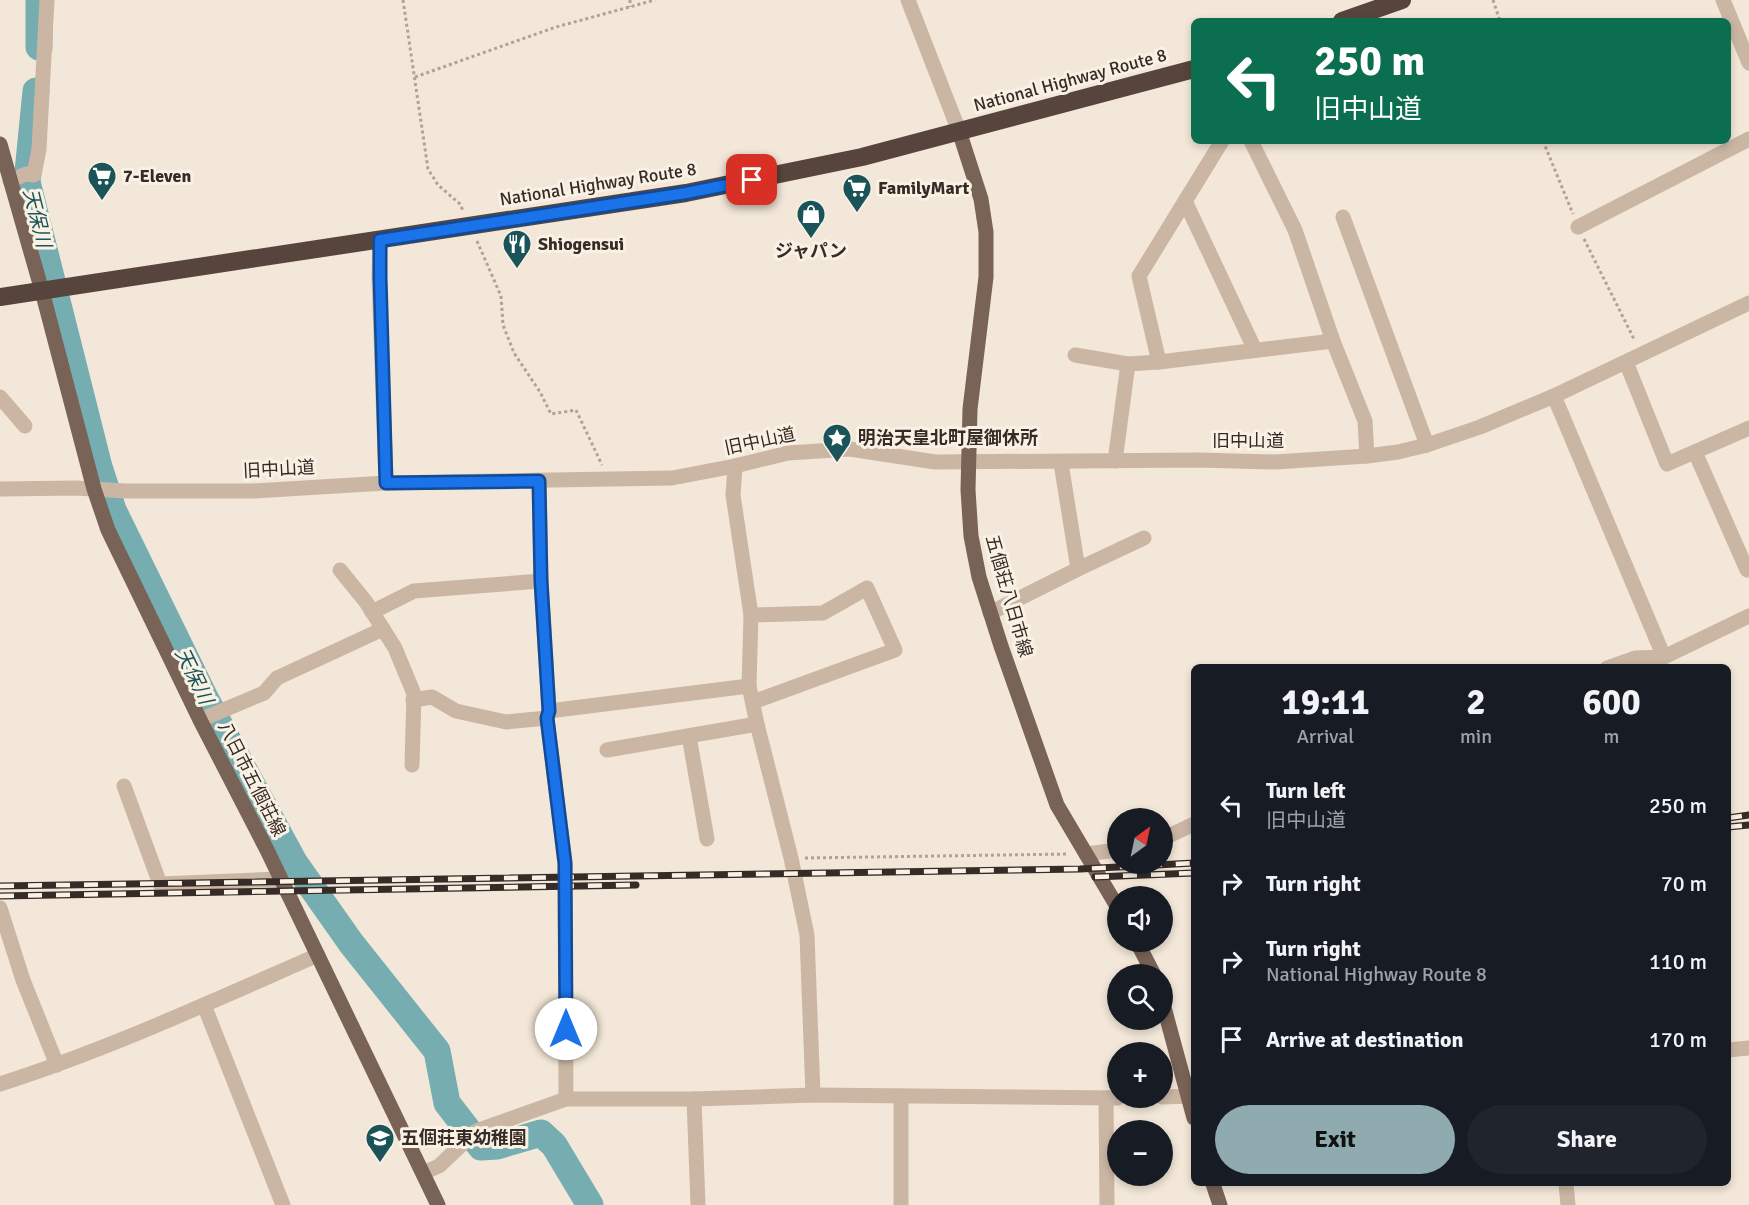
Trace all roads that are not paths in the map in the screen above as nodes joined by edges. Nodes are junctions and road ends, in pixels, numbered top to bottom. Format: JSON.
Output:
{"nodes":[{"id":1,"x":46,"y":0,"type":"edge"},
{"id":2,"x":908,"y":0,"type":"edge"},
{"id":3,"x":1402,"y":0,"type":"edge"},
{"id":4,"x":1723,"y":0,"type":"edge"},
{"id":5,"x":1351,"y":18,"type":"edge"},
{"id":6,"x":1728,"y":18,"type":"edge"},
{"id":7,"x":1732,"y":31,"type":"edge"},
{"id":8,"x":1749,"y":63,"type":"edge"},
{"id":9,"x":1191,"y":70,"type":"edge"},
{"id":10,"x":959,"y":131,"type":"junction"},
{"id":11,"x":1749,"y":139,"type":"edge"},
{"id":12,"x":0,"y":144,"type":"edge"},
{"id":13,"x":1220,"y":144,"type":"edge"},
{"id":14,"x":1252,"y":144,"type":"edge"},
{"id":15,"x":10,"y":181,"type":"junction"},
{"id":16,"x":1185,"y":201,"type":"junction"},
{"id":17,"x":1343,"y":218,"type":"dead end"},
{"id":18,"x":1578,"y":228,"type":"road end"},
{"id":19,"x":380,"y":240,"type":"junction"},
{"id":20,"x":42,"y":291,"type":"junction"},
{"id":21,"x":0,"y":297,"type":"edge"},
{"id":22,"x":1749,"y":303,"type":"edge"},
{"id":23,"x":1333,"y":341,"type":"junction"},
{"id":24,"x":1255,"y":350,"type":"junction"},
{"id":25,"x":1075,"y":355,"type":"dead end"},
{"id":26,"x":1159,"y":362,"type":"junction"},
{"id":27,"x":1626,"y":362,"type":"junction"},
{"id":28,"x":1128,"y":363,"type":"junction"},
{"id":29,"x":1554,"y":396,"type":"junction"},
{"id":30,"x":0,"y":398,"type":"edge"},
{"id":31,"x":25,"y":426,"type":"dead end"},
{"id":32,"x":1749,"y":428,"type":"edge"},
{"id":33,"x":1427,"y":446,"type":"junction"},
{"id":34,"x":1695,"y":452,"type":"junction"},
{"id":35,"x":1367,"y":456,"type":"junction"},
{"id":36,"x":968,"y":461,"type":"junction"},
{"id":37,"x":1115,"y":461,"type":"junction"},
{"id":38,"x":1061,"y":463,"type":"junction"},
{"id":39,"x":735,"y":466,"type":"junction"},
{"id":40,"x":539,"y":481,"type":"junction"},
{"id":41,"x":386,"y":483,"type":"junction"},
{"id":42,"x":0,"y":489,"type":"edge"},
{"id":43,"x":94,"y":489,"type":"junction"},
{"id":44,"x":1144,"y":538,"type":"dead end"},
{"id":45,"x":1078,"y":569,"type":"junction"},
{"id":46,"x":1749,"y":569,"type":"edge"},
{"id":47,"x":340,"y":570,"type":"dead end"},
{"id":48,"x":541,"y":581,"type":"junction"},
{"id":49,"x":372,"y":612,"type":"junction"},
{"id":50,"x":990,"y":613,"type":"junction"},
{"id":51,"x":751,"y":615,"type":"junction"},
{"id":52,"x":1749,"y":616,"type":"edge"},
{"id":53,"x":383,"y":629,"type":"junction"},
{"id":54,"x":1664,"y":657,"type":"junction"},
{"id":55,"x":1634,"y":663,"type":"edge"},
{"id":56,"x":749,"y":686,"type":"junction"},
{"id":57,"x":413,"y":700,"type":"junction"},
{"id":58,"x":753,"y":702,"type":"junction"},
{"id":59,"x":548,"y":715,"type":"junction"},
{"id":60,"x":200,"y":720,"type":"junction"},
{"id":61,"x":757,"y":724,"type":"junction"},
{"id":62,"x":689,"y":736,"type":"junction"},
{"id":63,"x":608,"y":750,"type":"dead end"},
{"id":64,"x":412,"y":765,"type":"dead end"},
{"id":65,"x":124,"y":786,"type":"dead end"},
{"id":66,"x":1191,"y":825,"type":"edge"},
{"id":67,"x":1173,"y":834,"type":"edge"},
{"id":68,"x":707,"y":839,"type":"dead end"},
{"id":69,"x":1107,"y":851,"type":"edge"},
{"id":70,"x":1086,"y":854,"type":"junction"},
{"id":71,"x":281,"y":879,"type":"junction"},
{"id":72,"x":1107,"y":889,"type":"edge"},
{"id":73,"x":0,"y":908,"type":"edge"},
{"id":74,"x":318,"y":955,"type":"junction"},
{"id":75,"x":204,"y":1005,"type":"junction"},
{"id":76,"x":1171,"y":1030,"type":"edge"},
{"id":77,"x":1749,"y":1048,"type":"edge"},
{"id":78,"x":1731,"y":1050,"type":"edge"},
{"id":79,"x":57,"y":1065,"type":"junction"},
{"id":80,"x":0,"y":1084,"type":"edge"},
{"id":81,"x":813,"y":1095,"type":"junction"},
{"id":82,"x":901,"y":1096,"type":"junction"},
{"id":83,"x":1191,"y":1096,"type":"edge"},
{"id":84,"x":1173,"y":1097,"type":"edge"},
{"id":85,"x":1107,"y":1098,"type":"edge"},
{"id":86,"x":566,"y":1099,"type":"junction"},
{"id":87,"x":694,"y":1099,"type":"junction"},
{"id":88,"x":1112,"y":1108,"type":"edge"},
{"id":89,"x":423,"y":1173,"type":"junction"},
{"id":90,"x":1214,"y":1186,"type":"edge"},
{"id":91,"x":1566,"y":1186,"type":"edge"},
{"id":92,"x":283,"y":1205,"type":"edge"},
{"id":93,"x":438,"y":1205,"type":"edge"},
{"id":94,"x":698,"y":1205,"type":"edge"},
{"id":95,"x":901,"y":1205,"type":"edge"},
{"id":96,"x":1107,"y":1205,"type":"edge"},
{"id":97,"x":1220,"y":1205,"type":"edge"},
{"id":98,"x":1568,"y":1205,"type":"edge"}],
"edges":[{"from":1,"to":15,"type":"street"},
{"from":2,"to":10,"type":"street"},
{"from":3,"to":5,"type":"highway"},
{"from":4,"to":6,"type":"street"},
{"from":7,"to":8,"type":"street"},
{"from":9,"to":10,"type":"highway","name":"National Highway Route 8"},
{"from":10,"to":19,"type":"highway","name":"National Highway Route 8"},
{"from":10,"to":36,"type":"main road","name":"五個荘八日市線"},
{"from":11,"to":18,"type":"street"},
{"from":12,"to":15,"type":"main road","name":"八日市五個荘線"},
{"from":13,"to":16,"type":"street"},
{"from":14,"to":23,"type":"street"},
{"from":15,"to":20,"type":"main road","name":"八日市五個荘線"},
{"from":16,"to":24,"type":"street"},
{"from":16,"to":26,"type":"street"},
{"from":17,"to":33,"type":"street"},
{"from":19,"to":20,"type":"highway","name":"National Highway Route 8"},
{"from":19,"to":41,"type":"street"},
{"from":20,"to":21,"type":"highway","name":"National Highway Route 8"},
{"from":20,"to":43,"type":"main road","name":"八日市五個荘線"},
{"from":22,"to":27,"type":"street","name":"旧中山道"},
{"from":23,"to":24,"type":"street"},
{"from":23,"to":35,"type":"street"},
{"from":24,"to":26,"type":"street"},
{"from":25,"to":28,"type":"street"},
{"from":26,"to":28,"type":"street"},
{"from":27,"to":29,"type":"street","name":"旧中山道"},
{"from":27,"to":34,"type":"street"},
{"from":28,"to":37,"type":"street"},
{"from":29,"to":33,"type":"street","name":"旧中山道"},
{"from":29,"to":54,"type":"street"},
{"from":30,"to":31,"type":"street"},
{"from":32,"to":34,"type":"street"},
{"from":33,"to":35,"type":"street","name":"旧中山道"},
{"from":34,"to":46,"type":"street"},
{"from":35,"to":37,"type":"street","name":"旧中山道"},
{"from":36,"to":38,"type":"street","name":"旧中山道"},
{"from":36,"to":39,"type":"street","name":"旧中山道"},
{"from":36,"to":50,"type":"main road","name":"五個荘八日市線"},
{"from":37,"to":38,"type":"street","name":"旧中山道"},
{"from":38,"to":45,"type":"street"},
{"from":39,"to":40,"type":"street","name":"旧中山道"},
{"from":39,"to":51,"type":"street"},
{"from":40,"to":41,"type":"street","name":"旧中山道"},
{"from":40,"to":48,"type":"street"},
{"from":41,"to":43,"type":"street","name":"旧中山道"},
{"from":42,"to":43,"type":"street","name":"旧中山道"},
{"from":43,"to":60,"type":"main road","name":"八日市五個荘線"},
{"from":44,"to":45,"type":"street"},
{"from":45,"to":50,"type":"street"},
{"from":47,"to":49,"type":"street"},
{"from":48,"to":49,"type":"street"},
{"from":48,"to":59,"type":"street"},
{"from":49,"to":53,"type":"street"},
{"from":50,"to":70,"type":"main road","name":"五個荘八日市線"},
{"from":51,"to":56,"type":"street"},
{"from":51,"to":58,"type":"street"},
{"from":52,"to":54,"type":"street"},
{"from":53,"to":57,"type":"street"},
{"from":53,"to":60,"type":"street"},
{"from":54,"to":55,"type":"street"},
{"from":56,"to":58,"type":"street"},
{"from":56,"to":59,"type":"street"},
{"from":57,"to":59,"type":"street"},
{"from":57,"to":64,"type":"street"},
{"from":58,"to":61,"type":"street"},
{"from":59,"to":86,"type":"street"},
{"from":60,"to":71,"type":"main road","name":"八日市五個荘線"},
{"from":61,"to":62,"type":"street"},
{"from":61,"to":81,"type":"street"},
{"from":62,"to":63,"type":"street"},
{"from":62,"to":68,"type":"street"},
{"from":65,"to":71,"type":"street"},
{"from":66,"to":67,"type":"street"},
{"from":69,"to":70,"type":"street"},
{"from":70,"to":72,"type":"main road","name":"五個荘八日市線"},
{"from":71,"to":74,"type":"main road","name":"八日市五個荘線"},
{"from":73,"to":79,"type":"street"},
{"from":74,"to":75,"type":"street"},
{"from":74,"to":89,"type":"main road","name":"八日市五個荘線"},
{"from":75,"to":79,"type":"street"},
{"from":75,"to":92,"type":"street"},
{"from":76,"to":83,"type":"main road"},
{"from":77,"to":78,"type":"street"},
{"from":79,"to":80,"type":"street"},
{"from":81,"to":82,"type":"street"},
{"from":81,"to":87,"type":"street"},
{"from":82,"to":85,"type":"street"},
{"from":82,"to":95,"type":"street"},
{"from":83,"to":84,"type":"street"},
{"from":86,"to":87,"type":"street"},
{"from":86,"to":89,"type":"street"},
{"from":87,"to":94,"type":"street"},
{"from":88,"to":96,"type":"street"},
{"from":89,"to":93,"type":"main road","name":"八日市五個荘線"},
{"from":90,"to":97,"type":"main road"},
{"from":91,"to":98,"type":"street"}]}
